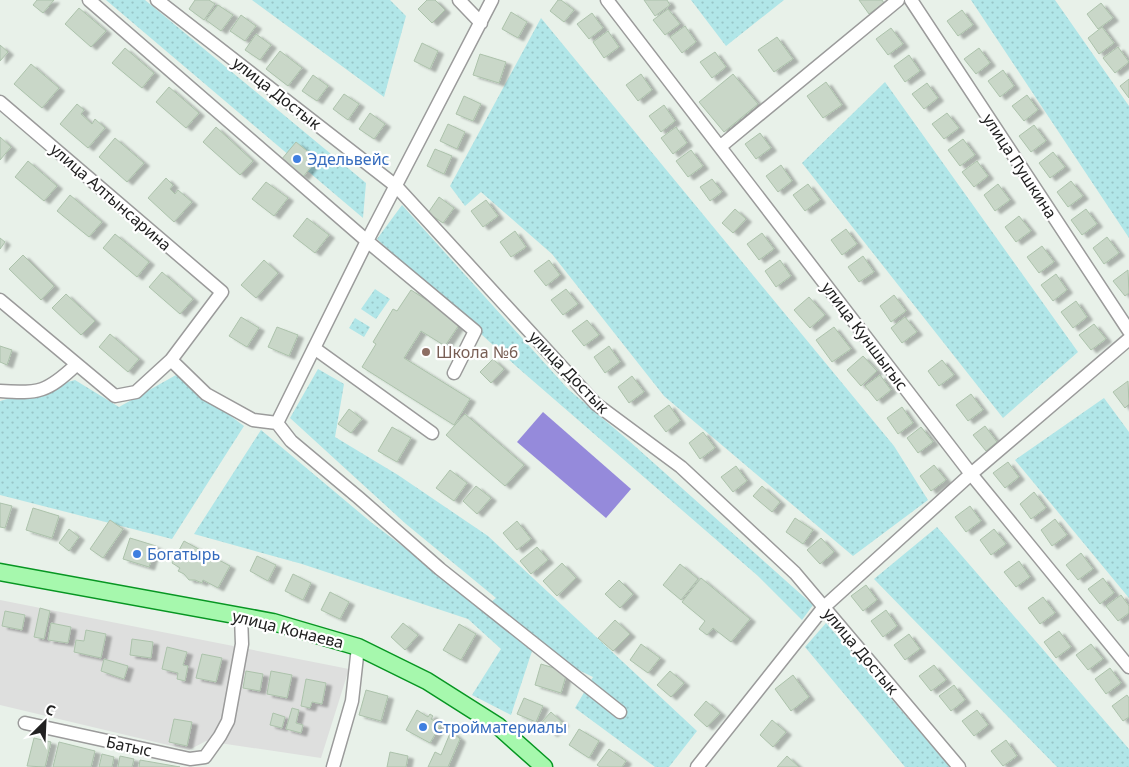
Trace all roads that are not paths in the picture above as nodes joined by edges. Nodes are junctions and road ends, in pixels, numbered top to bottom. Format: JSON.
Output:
{"nodes":[{"id":1,"x":89,"y":0,"type":"edge"},
{"id":2,"x":157,"y":0,"type":"edge"},
{"id":3,"x":459,"y":0,"type":"edge"},
{"id":4,"x":492,"y":0,"type":"edge"},
{"id":5,"x":607,"y":0,"type":"edge"},
{"id":6,"x":898,"y":0,"type":"edge"},
{"id":7,"x":911,"y":0,"type":"edge"},
{"id":8,"x":482,"y":23,"type":"junction"},
{"id":9,"x":0,"y":102,"type":"edge"},
{"id":10,"x":721,"y":146,"type":"junction"},
{"id":11,"x":396,"y":186,"type":"junction"},
{"id":12,"x":367,"y":242,"type":"junction"},
{"id":13,"x":0,"y":300,"type":"edge"},
{"id":14,"x":1129,"y":331,"type":"edge"},
{"id":15,"x":1129,"y":339,"type":"edge"},
{"id":16,"x":314,"y":348,"type":"junction"},
{"id":17,"x":171,"y":360,"type":"junction"},
{"id":18,"x":76,"y":365,"type":"junction"},
{"id":19,"x":454,"y":373,"type":"dead end"},
{"id":20,"x":0,"y":390,"type":"edge"},
{"id":21,"x":277,"y":423,"type":"junction"},
{"id":22,"x":432,"y":434,"type":"dead end"},
{"id":23,"x":971,"y":474,"type":"junction"},
{"id":24,"x":0,"y":572,"type":"edge"},
{"id":25,"x":824,"y":607,"type":"junction"},
{"id":26,"x":241,"y":616,"type":"junction"},
{"id":27,"x":358,"y":647,"type":"junction"},
{"id":28,"x":1129,"y":667,"type":"edge"},
{"id":29,"x":620,"y":712,"type":"dead end"},
{"id":30,"x":25,"y":723,"type":"dead end"},
{"id":31,"x":333,"y":767,"type":"edge"},
{"id":32,"x":544,"y":767,"type":"edge"},
{"id":33,"x":697,"y":767,"type":"edge"},
{"id":34,"x":959,"y":767,"type":"edge"}],
"edges":[{"from":1,"to":12,"type":"street"},
{"from":2,"to":11,"type":"street","name":"улица Достык"},
{"from":3,"to":8,"type":"street"},
{"from":4,"to":8,"type":"street"},
{"from":5,"to":10,"type":"street","name":"улица Куншыгыс"},
{"from":6,"to":10,"type":"street"},
{"from":7,"to":14,"type":"street","name":"улица Пушкина"},
{"from":8,"to":11,"type":"street"},
{"from":9,"to":17,"type":"street","name":"улица Алтынсарина"},
{"from":10,"to":23,"type":"street","name":"улица Куншыгыс"},
{"from":11,"to":12,"type":"street"},
{"from":11,"to":25,"type":"street","name":"улица Достык"},
{"from":12,"to":16,"type":"street"},
{"from":12,"to":19,"type":"street"},
{"from":13,"to":18,"type":"street"},
{"from":15,"to":23,"type":"street"},
{"from":16,"to":21,"type":"street"},
{"from":16,"to":22,"type":"street"},
{"from":17,"to":18,"type":"street"},
{"from":17,"to":21,"type":"street"},
{"from":18,"to":20,"type":"street"},
{"from":21,"to":29,"type":"street"},
{"from":23,"to":25,"type":"street"},
{"from":23,"to":28,"type":"street","name":"улица Куншыгыс"},
{"from":24,"to":26,"type":"main road","name":"улица Конаева"},
{"from":25,"to":33,"type":"street"},
{"from":25,"to":34,"type":"street","name":"улица Достык"},
{"from":26,"to":27,"type":"main road","name":"улица Конаева"},
{"from":26,"to":30,"type":"street","name":"Батыс"},
{"from":27,"to":31,"type":"street"},
{"from":27,"to":32,"type":"main road","name":"улица Конаева"}]}
